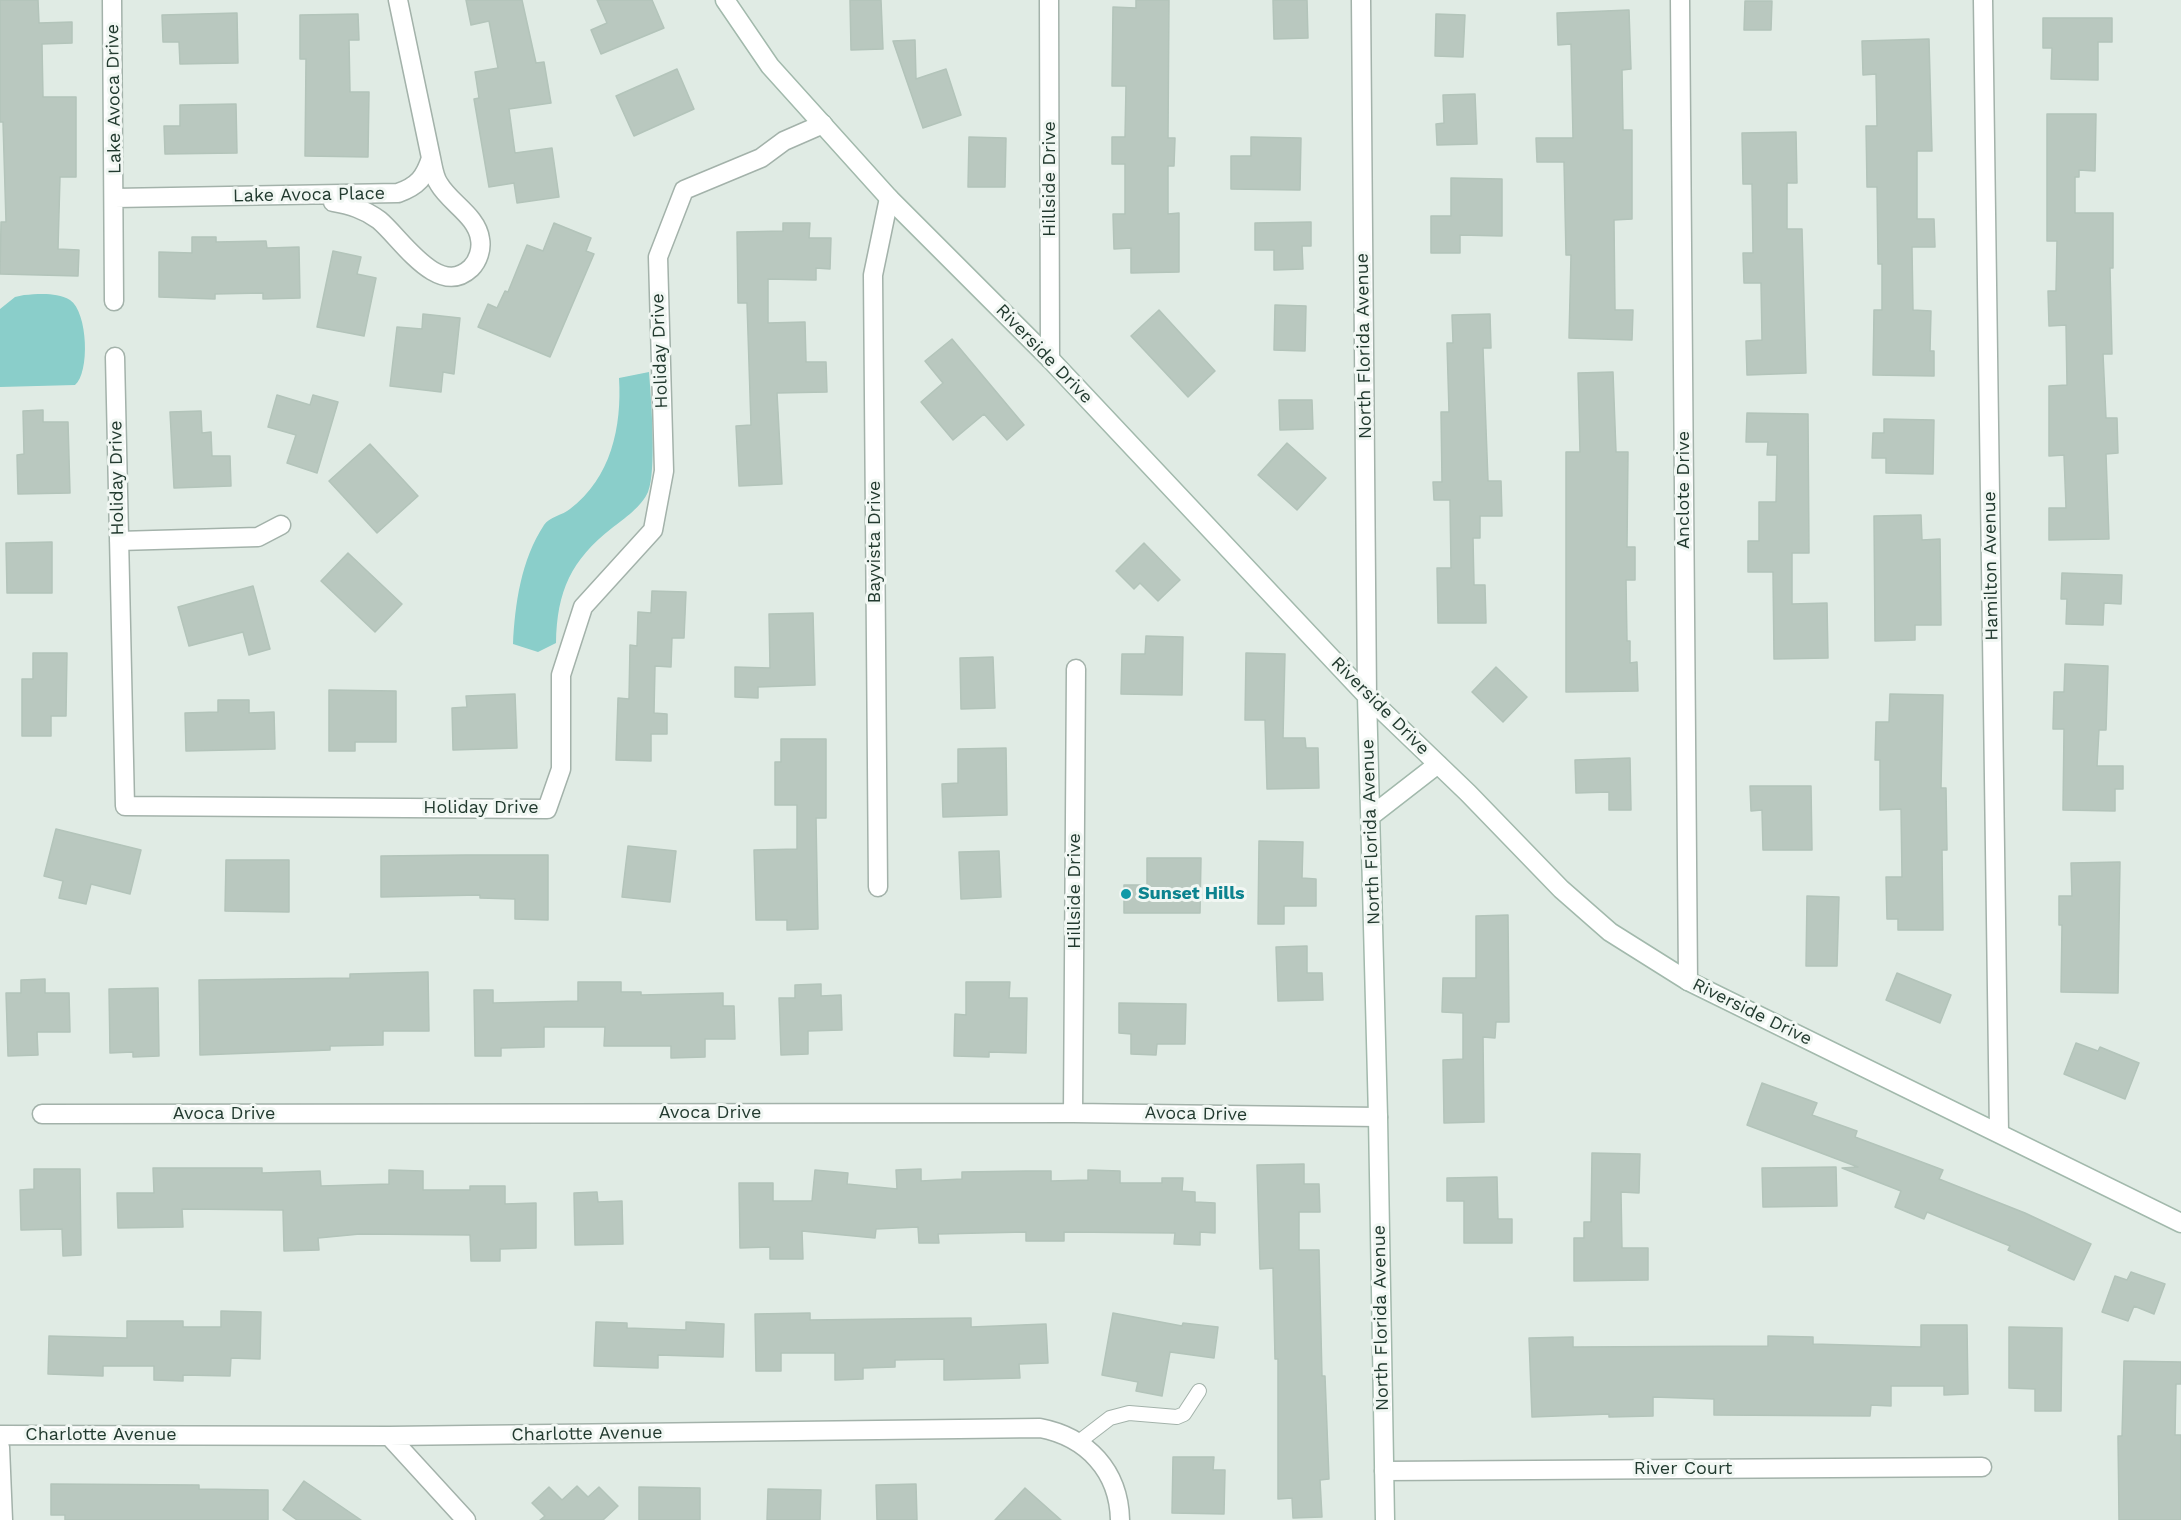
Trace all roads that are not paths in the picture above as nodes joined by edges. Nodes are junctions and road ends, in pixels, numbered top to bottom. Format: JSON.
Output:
{"nodes":[{"id":1,"x":112,"y":0,"type":"edge"},
{"id":2,"x":398,"y":0,"type":"edge"},
{"id":3,"x":725,"y":0,"type":"edge"},
{"id":4,"x":1049,"y":0,"type":"edge"},
{"id":5,"x":1361,"y":0,"type":"edge"},
{"id":6,"x":1680,"y":0,"type":"edge"},
{"id":7,"x":1983,"y":0,"type":"edge"},
{"id":8,"x":822,"y":124,"type":"junction"},
{"id":9,"x":431,"y":158,"type":"junction"},
{"id":10,"x":302,"y":196,"type":"junction"},
{"id":11,"x":115,"y":198,"type":"junction"},
{"id":12,"x":889,"y":198,"type":"junction"},
{"id":13,"x":114,"y":301,"type":"dead end"},
{"id":14,"x":115,"y":357,"type":"dead end"},
{"id":15,"x":1050,"y":359,"type":"junction"},
{"id":16,"x":281,"y":525,"type":"dead end"},
{"id":17,"x":119,"y":541,"type":"junction"},
{"id":18,"x":1076,"y":669,"type":"dead end"},
{"id":19,"x":1367,"y":696,"type":"junction"},
{"id":20,"x":1438,"y":764,"type":"junction"},
{"id":21,"x":1371,"y":816,"type":"junction"},
{"id":22,"x":878,"y":887,"type":"dead end"},
{"id":23,"x":1688,"y":981,"type":"junction"},
{"id":24,"x":1073,"y":1113,"type":"junction"},
{"id":25,"x":42,"y":1114,"type":"dead end"},
{"id":26,"x":1378,"y":1116,"type":"junction"},
{"id":27,"x":1999,"y":1131,"type":"junction"},
{"id":28,"x":2181,"y":1222,"type":"edge"},
{"id":29,"x":1199,"y":1391,"type":"dead end"},
{"id":30,"x":0,"y":1434,"type":"edge"},
{"id":31,"x":389,"y":1436,"type":"junction"},
{"id":32,"x":1080,"y":1441,"type":"junction"},
{"id":33,"x":0,"y":1447,"type":"edge"},
{"id":34,"x":1982,"y":1467,"type":"dead end"},
{"id":35,"x":1384,"y":1471,"type":"junction"},
{"id":36,"x":3,"y":1520,"type":"edge"},
{"id":37,"x":466,"y":1520,"type":"edge"},
{"id":38,"x":1120,"y":1520,"type":"edge"},
{"id":39,"x":1384,"y":1520,"type":"edge"}],
"edges":[{"from":1,"to":11,"type":"street","name":"Lake Avoca Drive"},
{"from":2,"to":9,"type":"street"},
{"from":3,"to":8,"type":"street","name":"Riverside Drive"},
{"from":4,"to":15,"type":"street","name":"Hillside Drive"},
{"from":5,"to":19,"type":"street","name":"North Florida Avenue"},
{"from":6,"to":23,"type":"street","name":"Anclote Drive"},
{"from":7,"to":27,"type":"street","name":"Hamilton Avenue"},
{"from":8,"to":12,"type":"street","name":"Riverside Drive"},
{"from":8,"to":17,"type":"street","name":"Holiday Drive"},
{"from":9,"to":10,"type":"street","name":"Lake Avoca Place"},
{"from":9,"to":10,"type":"street"},
{"from":10,"to":11,"type":"street","name":"Lake Avoca Place"},
{"from":11,"to":13,"type":"street"},
{"from":12,"to":15,"type":"street","name":"Riverside Drive"},
{"from":12,"to":22,"type":"street","name":"Bayvista Drive"},
{"from":14,"to":17,"type":"street","name":"Holiday Drive"},
{"from":15,"to":19,"type":"street","name":"Riverside Drive"},
{"from":16,"to":17,"type":"street"},
{"from":18,"to":24,"type":"street","name":"Hillside Drive"},
{"from":19,"to":20,"type":"street","name":"Riverside Drive"},
{"from":19,"to":21,"type":"street","name":"North Florida Avenue"},
{"from":20,"to":21,"type":"street"},
{"from":20,"to":23,"type":"street","name":"Riverside Drive"},
{"from":21,"to":26,"type":"street","name":"North Florida Avenue"},
{"from":23,"to":27,"type":"street","name":"Riverside Drive"},
{"from":24,"to":25,"type":"street","name":"Avoca Drive"},
{"from":24,"to":26,"type":"street","name":"Avoca Drive"},
{"from":26,"to":35,"type":"street","name":"North Florida Avenue"},
{"from":27,"to":28,"type":"street","name":"Riverside Drive"},
{"from":29,"to":32,"type":"lane"},
{"from":30,"to":31,"type":"street","name":"Charlotte Avenue"},
{"from":31,"to":32,"type":"street","name":"Charlotte Avenue"},
{"from":31,"to":37,"type":"street"},
{"from":32,"to":38,"type":"street","name":"Charlotte Avenue"},
{"from":33,"to":36,"type":"street"},
{"from":34,"to":35,"type":"street","name":"River Court"},
{"from":35,"to":39,"type":"street","name":"North Florida Avenue"}]}
